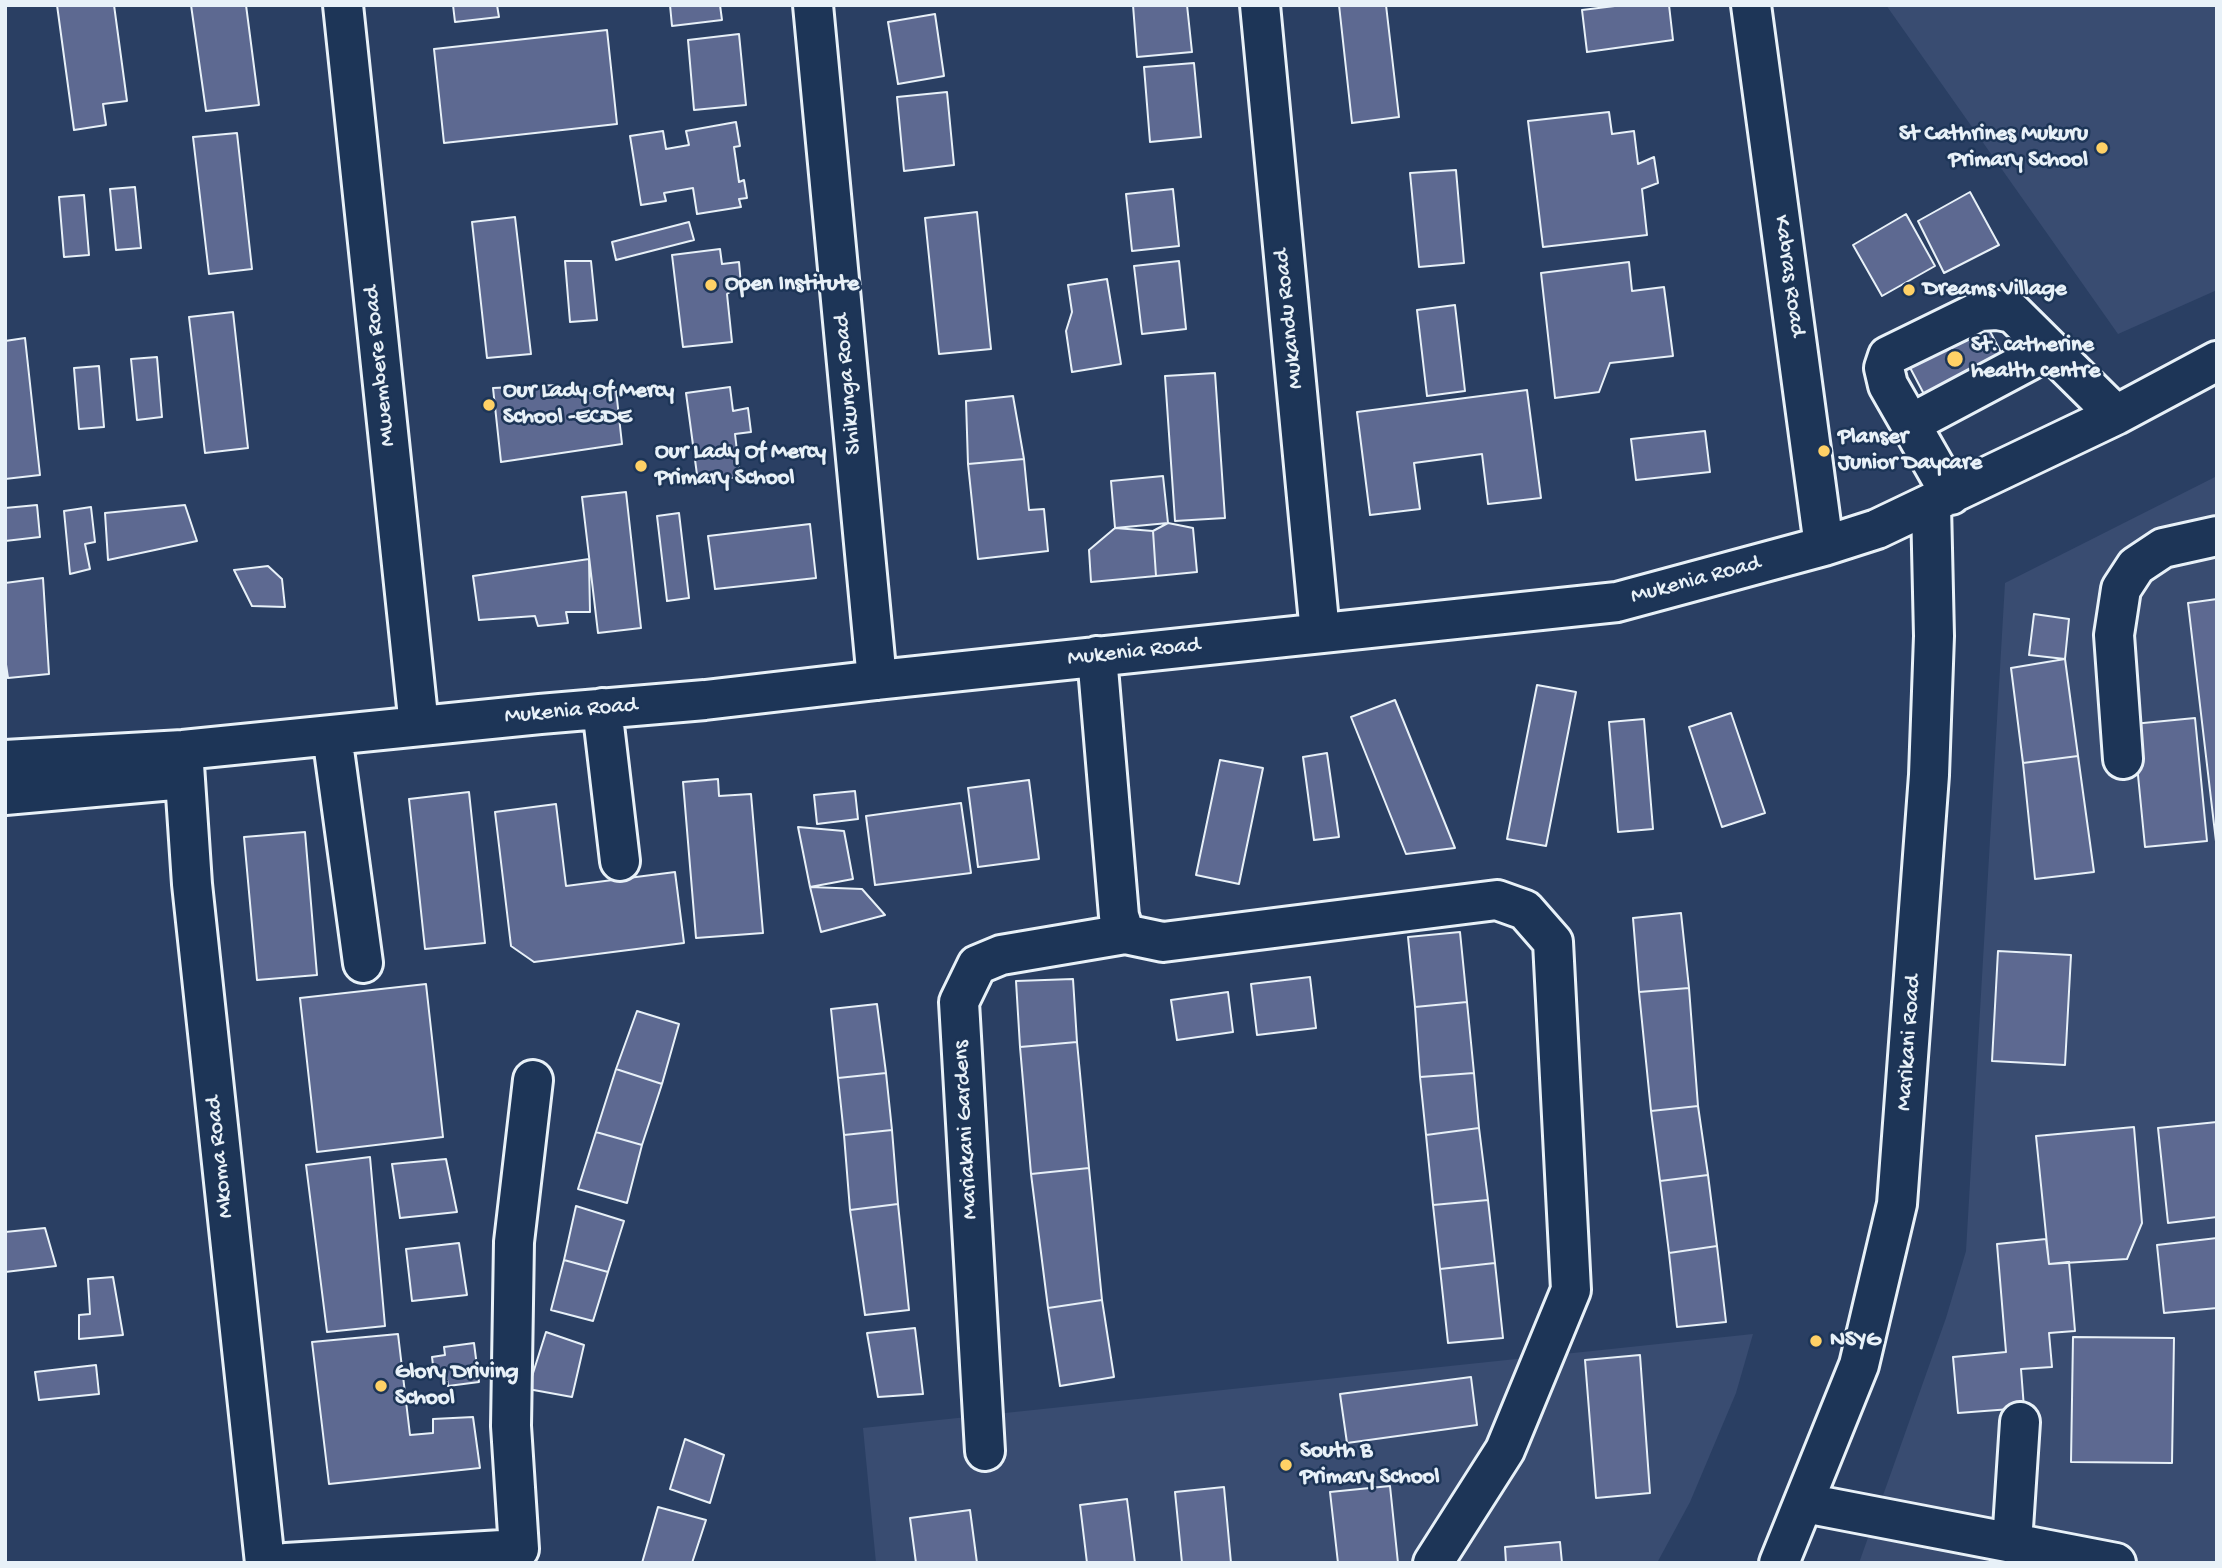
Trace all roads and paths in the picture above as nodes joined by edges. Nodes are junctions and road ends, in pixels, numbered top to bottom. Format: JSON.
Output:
{"nodes":[{"id":1,"x":343,"y":5,"type":"edge"},
{"id":2,"x":813,"y":5,"type":"edge"},
{"id":3,"x":1259,"y":5,"type":"edge"},
{"id":4,"x":1751,"y":5,"type":"edge"},
{"id":5,"x":2049,"y":350,"type":"junction"},
{"id":6,"x":2217,"y":361,"type":"edge"},
{"id":7,"x":2116,"y":415,"type":"junction"},
{"id":8,"x":1910,"y":424,"type":"junction"},
{"id":9,"x":1941,"y":500,"type":"junction"},
{"id":10,"x":2217,"y":536,"type":"edge"},
{"id":11,"x":1824,"y":546,"type":"junction"},
{"id":12,"x":1320,"y":633,"type":"junction"},
{"id":13,"x":1097,"y":656,"type":"junction"},
{"id":14,"x":877,"y":680,"type":"junction"},
{"id":15,"x":602,"y":708,"type":"junction"},
{"id":16,"x":419,"y":726,"type":"junction"},
{"id":17,"x":332,"y":735,"type":"junction"},
{"id":18,"x":2123,"y":759,"type":"dead end"},
{"id":19,"x":5,"y":760,"type":"edge"},
{"id":20,"x":183,"y":764,"type":"junction"},
{"id":21,"x":5,"y":795,"type":"edge"},
{"id":22,"x":620,"y":861,"type":"dead end"},
{"id":23,"x":1125,"y":934,"type":"junction"},
{"id":24,"x":363,"y":963,"type":"dead end"},
{"id":25,"x":533,"y":1080,"type":"dead end"},
{"id":26,"x":2020,"y":1422,"type":"dead end"},
{"id":27,"x":985,"y":1451,"type":"dead end"},
{"id":28,"x":1805,"y":1503,"type":"junction"},
{"id":29,"x":1999,"y":1549,"type":"edge"},
{"id":30,"x":519,"y":1556,"type":"edge"},
{"id":31,"x":265,"y":1563,"type":"edge"},
{"id":32,"x":286,"y":1563,"type":"edge"},
{"id":33,"x":1433,"y":1563,"type":"edge"},
{"id":34,"x":1779,"y":1563,"type":"edge"},
{"id":35,"x":2116,"y":1563,"type":"edge"}],
"edges":[{"from":1,"to":16,"type":"street","name":"Mwembere Road"},
{"from":2,"to":14,"type":"street","name":"Shikunga Road"},
{"from":3,"to":12,"type":"street","name":"Mukandu Road"},
{"from":4,"to":11,"type":"street","name":"Kabras Road"},
{"from":5,"to":7,"type":"street"},
{"from":5,"to":8,"type":"street"},
{"from":5,"to":8,"type":"street"},
{"from":6,"to":7,"type":"street","name":"Mukenia Road"},
{"from":7,"to":9,"type":"street","name":"Mukenia Road"},
{"from":8,"to":9,"type":"street"},
{"from":9,"to":11,"type":"street","name":"Mukenia Road"},
{"from":9,"to":28,"type":"street","name":"Marikani Road"},
{"from":10,"to":18,"type":"street"},
{"from":11,"to":12,"type":"street","name":"Mukenia Road"},
{"from":12,"to":13,"type":"street","name":"Mukenia Road"},
{"from":13,"to":14,"type":"street","name":"Mukenia Road"},
{"from":13,"to":23,"type":"street"},
{"from":14,"to":15,"type":"street","name":"Mukenia Road"},
{"from":15,"to":16,"type":"street","name":"Mukenia Road"},
{"from":15,"to":22,"type":"street"},
{"from":16,"to":17,"type":"street","name":"Mukenia Road"},
{"from":17,"to":20,"type":"street","name":"Mukenia Road"},
{"from":17,"to":24,"type":"street"},
{"from":19,"to":20,"type":"street","name":"Mukenia Road"},
{"from":20,"to":21,"type":"street"},
{"from":20,"to":31,"type":"street","name":"Mkoma Road"},
{"from":23,"to":27,"type":"street","name":"Mariakani Gardens"},
{"from":23,"to":33,"type":"street"},
{"from":25,"to":30,"type":"street"},
{"from":26,"to":29,"type":"street"},
{"from":28,"to":29,"type":"street"},
{"from":28,"to":34,"type":"street","name":"Marikani Road"},
{"from":29,"to":35,"type":"street"},
{"from":30,"to":32,"type":"street"}]}
